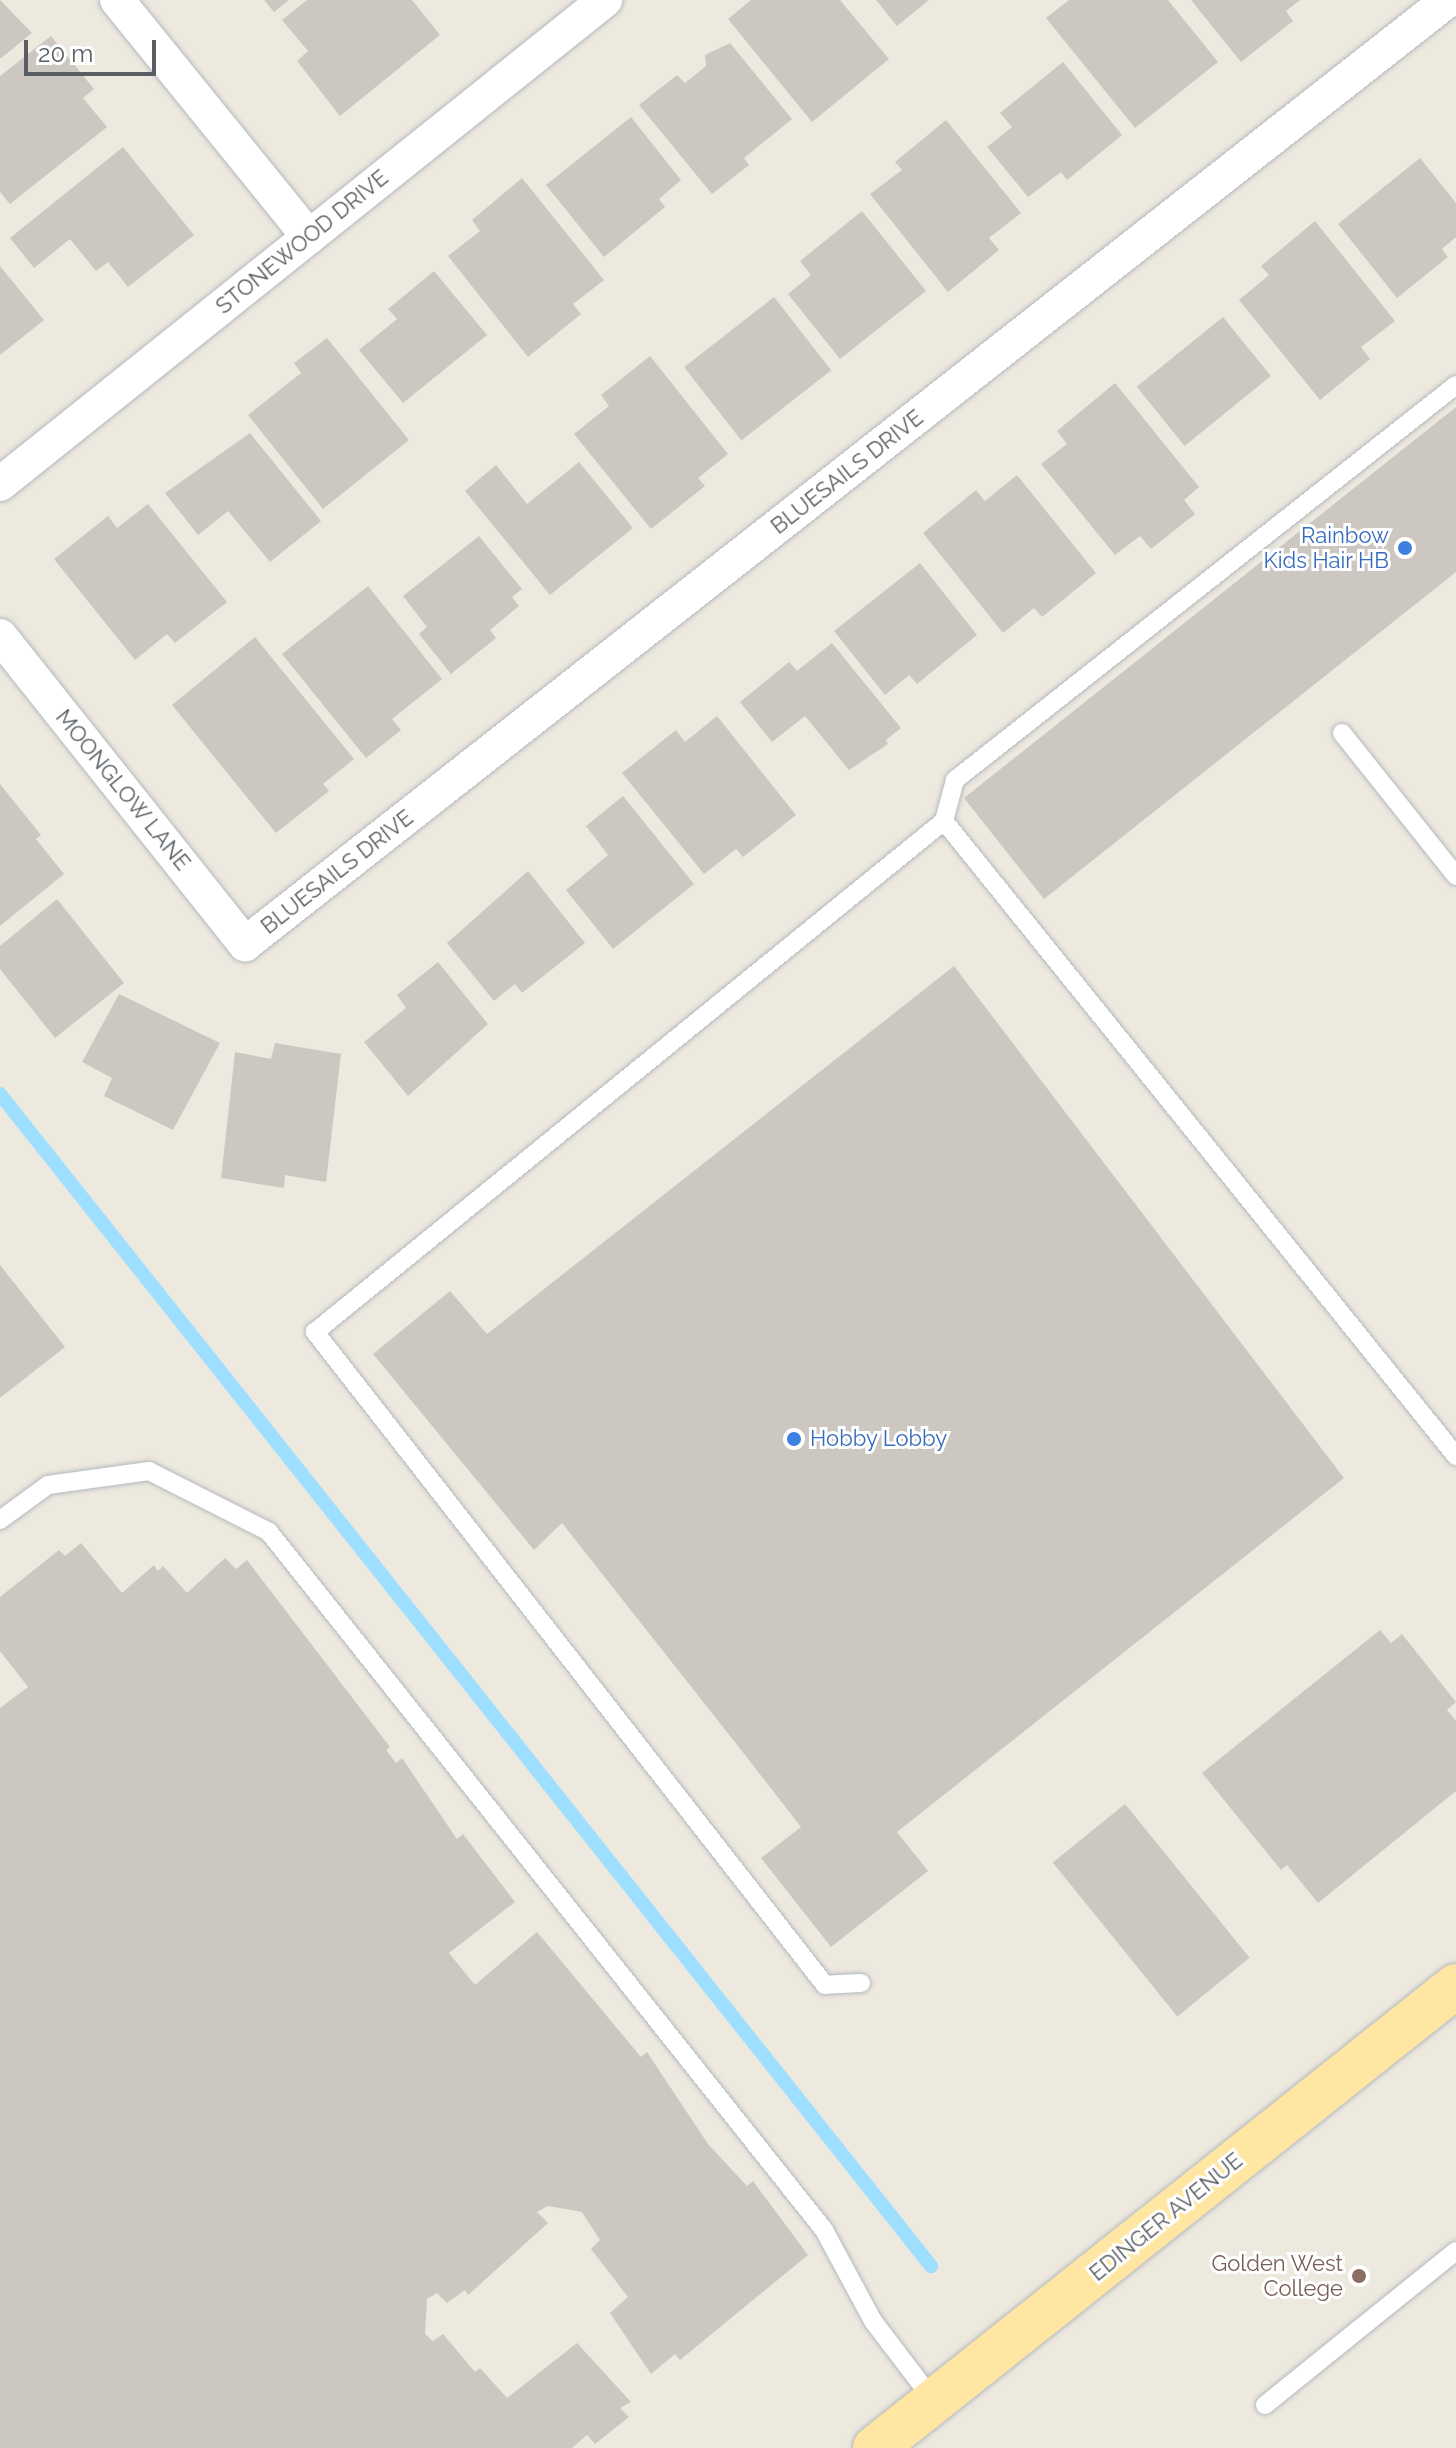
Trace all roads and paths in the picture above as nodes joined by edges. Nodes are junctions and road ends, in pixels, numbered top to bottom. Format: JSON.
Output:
{"nodes":[{"id":1,"x":117,"y":0,"type":"edge"},
{"id":2,"x":605,"y":0,"type":"edge"},
{"id":3,"x":1448,"y":0,"type":"edge"},
{"id":4,"x":309,"y":237,"type":"junction"},
{"id":5,"x":1456,"y":385,"type":"edge"},
{"id":6,"x":0,"y":484,"type":"edge"},
{"id":7,"x":0,"y":636,"type":"edge"},
{"id":8,"x":1342,"y":733,"type":"dead end"},
{"id":9,"x":944,"y":821,"type":"junction"},
{"id":10,"x":1456,"y":876,"type":"edge"},
{"id":11,"x":245,"y":944,"type":"joint"},
{"id":12,"x":1456,"y":1456,"type":"edge"},
{"id":13,"x":0,"y":1520,"type":"edge"},
{"id":14,"x":861,"y":1983,"type":"dead end"},
{"id":15,"x":1456,"y":1986,"type":"edge"},
{"id":16,"x":1456,"y":2251,"type":"edge"},
{"id":17,"x":934,"y":2401,"type":"junction"},
{"id":18,"x":1265,"y":2405,"type":"dead end"},
{"id":19,"x":875,"y":2448,"type":"edge"}],
"edges":[{"from":1,"to":4,"type":"street"},
{"from":2,"to":4,"type":"street","name":"STONEWOOD DRIVE"},
{"from":3,"to":11,"type":"street","name":"BLUESAILS DRIVE"},
{"from":4,"to":6,"type":"street","name":"STONEWOOD DRIVE"},
{"from":5,"to":9,"type":"lane"},
{"from":7,"to":11,"type":"street","name":"MOONGLOW LANE"},
{"from":8,"to":10,"type":"lane"},
{"from":9,"to":12,"type":"lane"},
{"from":9,"to":14,"type":"lane"},
{"from":13,"to":17,"type":"lane"},
{"from":15,"to":17,"type":"main road","name":"EDINGER AVENUE"},
{"from":16,"to":18,"type":"lane"},
{"from":17,"to":19,"type":"main road","name":"EDINGER AVENUE"}]}
